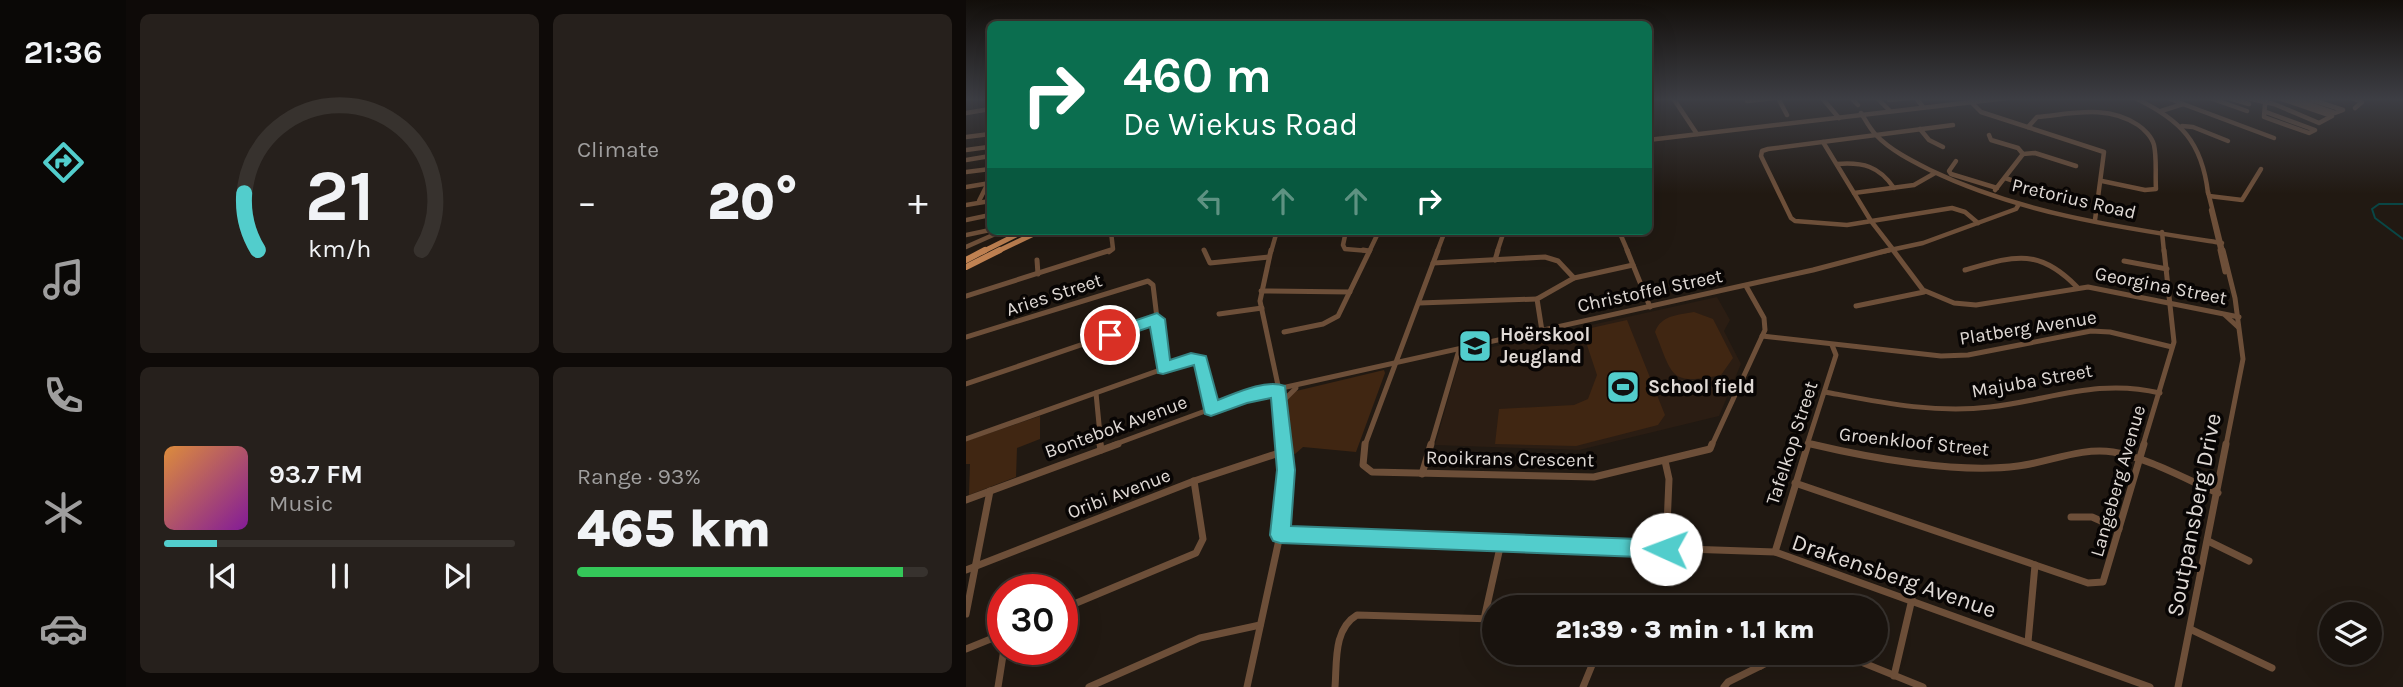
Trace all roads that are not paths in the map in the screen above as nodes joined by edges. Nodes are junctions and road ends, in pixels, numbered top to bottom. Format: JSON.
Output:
{"nodes":[{"id":1,"x":1695,"y":130,"type":"edge"},
{"id":2,"x":1721,"y":130,"type":"edge"},
{"id":3,"x":1873,"y":130,"type":"edge"},
{"id":4,"x":1912,"y":130,"type":"edge"},
{"id":5,"x":1921,"y":130,"type":"edge"},
{"id":6,"x":2037,"y":130,"type":"edge"},
{"id":7,"x":2142,"y":130,"type":"edge"},
{"id":8,"x":2185,"y":130,"type":"edge"},
{"id":9,"x":2201,"y":130,"type":"edge"},
{"id":10,"x":2253,"y":130,"type":"edge"},
{"id":11,"x":2299,"y":130,"type":"edge"},
{"id":12,"x":2315,"y":130,"type":"edge"},
{"id":13,"x":1697,"y":133,"type":"junction"},
{"id":14,"x":987,"y":134,"type":"edge"},
{"id":15,"x":1876,"y":135,"type":"junction"},
{"id":16,"x":1989,"y":135,"type":"dead end"},
{"id":17,"x":966,"y":137,"type":"edge"},
{"id":18,"x":2274,"y":138,"type":"dead end"},
{"id":19,"x":1652,"y":139,"type":"edge"},
{"id":20,"x":2228,"y":141,"type":"dead end"},
{"id":21,"x":1823,"y":142,"type":"junction"},
{"id":22,"x":987,"y":147,"type":"edge"},
{"id":23,"x":1943,"y":147,"type":"dead end"},
{"id":24,"x":966,"y":150,"type":"edge"},
{"id":25,"x":2023,"y":154,"type":"junction"},
{"id":26,"x":987,"y":156,"type":"edge"},
{"id":27,"x":966,"y":160,"type":"edge"},
{"id":28,"x":1956,"y":162,"type":"dead end"},
{"id":29,"x":1837,"y":164,"type":"junction"},
{"id":30,"x":2076,"y":166,"type":"dead end"},
{"id":31,"x":987,"y":169,"type":"edge"},
{"id":32,"x":2261,"y":169,"type":"dead end"},
{"id":33,"x":966,"y":172,"type":"edge"},
{"id":34,"x":1935,"y":173,"type":"junction"},
{"id":35,"x":2005,"y":178,"type":"junction"},
{"id":36,"x":2102,"y":181,"type":"junction"},
{"id":37,"x":987,"y":183,"type":"edge"},
{"id":38,"x":966,"y":187,"type":"edge"},
{"id":39,"x":987,"y":187,"type":"edge"},
{"id":40,"x":1894,"y":188,"type":"junction"},
{"id":41,"x":1997,"y":188,"type":"junction"},
{"id":42,"x":1854,"y":193,"type":"junction"},
{"id":43,"x":1992,"y":194,"type":"junction"},
{"id":44,"x":2209,"y":195,"type":"junction"},
{"id":45,"x":2065,"y":198,"type":"dead end"},
{"id":46,"x":987,"y":200,"type":"edge"},
{"id":47,"x":987,"y":200,"type":"edge"},
{"id":48,"x":979,"y":201,"type":"junction"},
{"id":49,"x":966,"y":204,"type":"edge"},
{"id":50,"x":2019,"y":204,"type":"junction"},
{"id":51,"x":987,"y":216,"type":"edge"},
{"id":52,"x":2214,"y":217,"type":"joint"},
{"id":53,"x":966,"y":220,"type":"edge"},
{"id":54,"x":2095,"y":220,"type":"junction"},
{"id":55,"x":1871,"y":221,"type":"junction"},
{"id":56,"x":1978,"y":223,"type":"junction"},
{"id":57,"x":987,"y":231,"type":"edge"},
{"id":58,"x":2162,"y":232,"type":"junction"},
{"id":59,"x":966,"y":235,"type":"edge"},
{"id":60,"x":993,"y":235,"type":"edge"},
{"id":61,"x":1016,"y":235,"type":"edge"},
{"id":62,"x":1032,"y":235,"type":"edge"},
{"id":63,"x":1111,"y":235,"type":"edge"},
{"id":64,"x":1276,"y":235,"type":"edge"},
{"id":65,"x":1345,"y":235,"type":"edge"},
{"id":66,"x":1377,"y":235,"type":"edge"},
{"id":67,"x":1444,"y":235,"type":"edge"},
{"id":68,"x":1502,"y":235,"type":"edge"},
{"id":69,"x":1621,"y":235,"type":"edge"},
{"id":70,"x":2220,"y":243,"type":"junction"},
{"id":71,"x":966,"y":247,"type":"edge"},
{"id":72,"x":1204,"y":250,"type":"dead end"},
{"id":73,"x":1891,"y":250,"type":"junction"},
{"id":74,"x":1369,"y":251,"type":"junction"},
{"id":75,"x":1269,"y":257,"type":"junction"},
{"id":76,"x":966,"y":260,"type":"edge"},
{"id":77,"x":1037,"y":260,"type":"dead end"},
{"id":78,"x":1495,"y":260,"type":"junction"},
{"id":79,"x":2124,"y":261,"type":"dead end"},
{"id":80,"x":1433,"y":263,"type":"junction"},
{"id":81,"x":1633,"y":265,"type":"junction"},
{"id":82,"x":966,"y":267,"type":"edge"},
{"id":83,"x":2167,"y":269,"type":"junction"},
{"id":84,"x":1965,"y":270,"type":"dead end"},
{"id":85,"x":1038,"y":274,"type":"junction"},
{"id":86,"x":1574,"y":278,"type":"junction"},
{"id":87,"x":1746,"y":286,"type":"junction"},
{"id":88,"x":2077,"y":287,"type":"junction"},
{"id":89,"x":1261,"y":291,"type":"junction"},
{"id":90,"x":1350,"y":292,"type":"junction"},
{"id":91,"x":1924,"y":292,"type":"junction"},
{"id":92,"x":966,"y":296,"type":"edge"},
{"id":93,"x":1537,"y":299,"type":"junction"},
{"id":94,"x":1419,"y":303,"type":"junction"},
{"id":95,"x":2171,"y":303,"type":"junction"},
{"id":96,"x":1856,"y":306,"type":"dead end"},
{"id":97,"x":1650,"y":307,"type":"junction"},
{"id":98,"x":1262,"y":308,"type":"junction"},
{"id":99,"x":2223,"y":313,"type":"junction"},
{"id":100,"x":1219,"y":314,"type":"dead end"},
{"id":101,"x":2237,"y":316,"type":"junction"},
{"id":102,"x":1157,"y":319,"type":"junction"},
{"id":103,"x":2238,"y":327,"type":"junction"},
{"id":104,"x":1542,"y":331,"type":"junction"},
{"id":105,"x":1284,"y":332,"type":"dead end"},
{"id":106,"x":966,"y":337,"type":"edge"},
{"id":107,"x":1762,"y":337,"type":"junction"},
{"id":108,"x":1832,"y":345,"type":"junction"},
{"id":109,"x":2172,"y":347,"type":"junction"},
{"id":110,"x":1459,"y":350,"type":"junction"},
{"id":111,"x":2243,"y":350,"type":"junction"},
{"id":112,"x":1395,"y":365,"type":"junction"},
{"id":113,"x":1163,"y":368,"type":"junction"},
{"id":114,"x":966,"y":384,"type":"edge"},
{"id":115,"x":1306,"y":384,"type":"junction"},
{"id":116,"x":1279,"y":390,"type":"junction"},
{"id":117,"x":1825,"y":391,"type":"junction"},
{"id":118,"x":1096,"y":393,"type":"junction"},
{"id":119,"x":2160,"y":393,"type":"junction"},
{"id":120,"x":1280,"y":405,"type":"junction"},
{"id":121,"x":1211,"y":409,"type":"junction"},
{"id":122,"x":966,"y":439,"type":"edge"},
{"id":123,"x":1808,"y":443,"type":"junction"},
{"id":124,"x":1101,"y":450,"type":"junction"},
{"id":125,"x":1285,"y":451,"type":"junction"},
{"id":126,"x":2140,"y":459,"type":"junction"},
{"id":127,"x":1665,"y":461,"type":"junction"},
{"id":128,"x":1422,"y":474,"type":"junction"},
{"id":129,"x":1194,"y":481,"type":"junction"},
{"id":130,"x":1795,"y":483,"type":"junction"},
{"id":131,"x":990,"y":491,"type":"junction"},
{"id":132,"x":2218,"y":493,"type":"junction"},
{"id":133,"x":966,"y":500,"type":"edge"},
{"id":134,"x":2071,"y":517,"type":"dead end"},
{"id":135,"x":2119,"y":529,"type":"junction"},
{"id":136,"x":1280,"y":535,"type":"junction"},
{"id":137,"x":2208,"y":541,"type":"junction"},
{"id":138,"x":1501,"y":543,"type":"junction"},
{"id":139,"x":1666,"y":549,"type":"junction"},
{"id":140,"x":1775,"y":552,"type":"junction"},
{"id":141,"x":2249,"y":561,"type":"dead end"},
{"id":142,"x":2035,"y":565,"type":"junction"},
{"id":143,"x":977,"y":566,"type":"junction"},
{"id":144,"x":966,"y":570,"type":"edge"},
{"id":145,"x":1489,"y":595,"type":"edge"},
{"id":146,"x":1912,"y":599,"type":"junction"},
{"id":147,"x":1078,"y":602,"type":"edge"},
{"id":148,"x":966,"y":614,"type":"edge"},
{"id":149,"x":1482,"y":619,"type":"edge"},
{"id":150,"x":1260,"y":625,"type":"junction"},
{"id":151,"x":2190,"y":629,"type":"junction"},
{"id":152,"x":987,"y":640,"type":"edge"},
{"id":153,"x":2028,"y":642,"type":"junction"},
{"id":154,"x":966,"y":649,"type":"edge"},
{"id":155,"x":1001,"y":665,"type":"edge"},
{"id":156,"x":1592,"y":665,"type":"edge"},
{"id":157,"x":1868,"y":665,"type":"edge"},
{"id":158,"x":1761,"y":666,"type":"edge"},
{"id":159,"x":2272,"y":668,"type":"dead end"},
{"id":160,"x":1894,"y":676,"type":"junction"},
{"id":161,"x":998,"y":687,"type":"edge"},
{"id":162,"x":1089,"y":687,"type":"edge"},
{"id":163,"x":1247,"y":687,"type":"edge"},
{"id":164,"x":1335,"y":687,"type":"edge"},
{"id":165,"x":1583,"y":687,"type":"edge"},
{"id":166,"x":1724,"y":687,"type":"edge"},
{"id":167,"x":1923,"y":687,"type":"edge"},
{"id":168,"x":2150,"y":687,"type":"edge"},
{"id":169,"x":2178,"y":687,"type":"edge"}],
"edges":[{"from":1,"to":13,"type":"street"},
{"from":2,"to":13,"type":"street"},
{"from":3,"to":15,"type":"street","name":"Pretorius Road"},
{"from":4,"to":15,"type":"street"},
{"from":5,"to":23,"type":"street"},
{"from":6,"to":36,"type":"street"},
{"from":7,"to":36,"type":"street"},
{"from":8,"to":44,"type":"street","name":"Soutpansberg Drive"},
{"from":9,"to":20,"type":"street"},
{"from":10,"to":18,"type":"street"},
{"from":11,"to":12,"type":"street"},
{"from":13,"to":19,"type":"street"},
{"from":14,"to":17,"type":"street"},
{"from":15,"to":21,"type":"street"},
{"from":15,"to":34,"type":"street","name":"Pretorius Road"},
{"from":16,"to":25,"type":"street"},
{"from":21,"to":29,"type":"street"},
{"from":21,"to":55,"type":"street"},
{"from":22,"to":24,"type":"street"},
{"from":25,"to":30,"type":"street"},
{"from":25,"to":35,"type":"street"},
{"from":26,"to":27,"type":"street"},
{"from":28,"to":41,"type":"street"},
{"from":29,"to":40,"type":"street"},
{"from":29,"to":42,"type":"street"},
{"from":31,"to":33,"type":"street"},
{"from":32,"to":44,"type":"street"},
{"from":34,"to":40,"type":"street"},
{"from":34,"to":43,"type":"street","name":"Pretorius Road"},
{"from":35,"to":41,"type":"street"},
{"from":35,"to":45,"type":"street"},
{"from":36,"to":54,"type":"street"},
{"from":37,"to":38,"type":"street"},
{"from":39,"to":48,"type":"street"},
{"from":40,"to":42,"type":"street"},
{"from":41,"to":43,"type":"street"},
{"from":42,"to":55,"type":"street"},
{"from":43,"to":50,"type":"street","name":"Pretorius Road"},
{"from":44,"to":52,"type":"street","name":"Soutpansberg Drive"},
{"from":46,"to":48,"type":"street"},
{"from":47,"to":49,"type":"street"},
{"from":48,"to":49,"type":"street"},
{"from":50,"to":54,"type":"street","name":"Pretorius Road"},
{"from":50,"to":56,"type":"street","name":"Christoffel Street"},
{"from":51,"to":53,"type":"street"},
{"from":52,"to":70,"type":"street","name":"Soutpansberg Drive"},
{"from":54,"to":58,"type":"street","name":"Pretorius Road"},
{"from":55,"to":56,"type":"street"},
{"from":55,"to":73,"type":"street"},
{"from":56,"to":73,"type":"street","name":"Christoffel Street"},
{"from":57,"to":59,"type":"street"},
{"from":58,"to":70,"type":"street","name":"Pretorius Road"},
{"from":58,"to":83,"type":"street","name":"Langeberg Avenue"},
{"from":60,"to":71,"type":"street"},
{"from":61,"to":76,"type":"main road"},
{"from":62,"to":82,"type":"main road"},
{"from":63,"to":85,"type":"street"},
{"from":64,"to":75,"type":"street"},
{"from":65,"to":74,"type":"street"},
{"from":66,"to":74,"type":"street"},
{"from":67,"to":80,"type":"street"},
{"from":68,"to":78,"type":"street"},
{"from":69,"to":81,"type":"street"},
{"from":70,"to":101,"type":"street","name":"Soutpansberg Drive"},
{"from":72,"to":75,"type":"street"},
{"from":73,"to":87,"type":"street","name":"Christoffel Street"},
{"from":73,"to":91,"type":"street"},
{"from":74,"to":90,"type":"street"},
{"from":75,"to":89,"type":"street"},
{"from":77,"to":85,"type":"street"},
{"from":78,"to":80,"type":"street"},
{"from":78,"to":86,"type":"street"},
{"from":79,"to":83,"type":"street"},
{"from":80,"to":94,"type":"street"},
{"from":81,"to":86,"type":"street"},
{"from":81,"to":97,"type":"street"},
{"from":83,"to":95,"type":"street","name":"Langeberg Avenue"},
{"from":84,"to":88,"type":"street"},
{"from":85,"to":92,"type":"street"},
{"from":86,"to":93,"type":"street"},
{"from":87,"to":97,"type":"street","name":"Christoffel Street"},
{"from":87,"to":107,"type":"street"},
{"from":88,"to":91,"type":"street","name":"Georgina Street"},
{"from":88,"to":95,"type":"street","name":"Georgina Street"},
{"from":89,"to":90,"type":"street"},
{"from":89,"to":98,"type":"street"},
{"from":90,"to":105,"type":"street"},
{"from":91,"to":96,"type":"street"},
{"from":93,"to":94,"type":"street"},
{"from":93,"to":104,"type":"street"},
{"from":94,"to":112,"type":"street"},
{"from":95,"to":99,"type":"street","name":"Georgina Street"},
{"from":95,"to":109,"type":"street","name":"Langeberg Avenue"},
{"from":97,"to":104,"type":"street","name":"Christoffel Street"},
{"from":98,"to":100,"type":"street"},
{"from":98,"to":116,"type":"street"},
{"from":99,"to":101,"type":"street","name":"Georgina Street"},
{"from":99,"to":103,"type":"street"},
{"from":101,"to":103,"type":"street","name":"Soutpansberg Drive"},
{"from":101,"to":111,"type":"street","name":"Soutpansberg Drive"},
{"from":102,"to":106,"type":"street","name":"Aries Street"},
{"from":102,"to":113,"type":"street"},
{"from":102,"to":114,"type":"street"},
{"from":103,"to":111,"type":"street","name":"Soutpansberg Drive"},
{"from":104,"to":110,"type":"street","name":"Christoffel Street"},
{"from":107,"to":108,"type":"street","name":"Platberg Avenue"},
{"from":107,"to":127,"type":"street","name":"Rooikrans Crescent"},
{"from":108,"to":109,"type":"street","name":"Platberg Avenue"},
{"from":108,"to":117,"type":"street","name":"Tafelkop Street"},
{"from":109,"to":119,"type":"street","name":"Langeberg Avenue"},
{"from":110,"to":112,"type":"street","name":"Christoffel Street"},
{"from":110,"to":128,"type":"street"},
{"from":111,"to":132,"type":"street","name":"Soutpansberg Drive"},
{"from":112,"to":115,"type":"street","name":"Christoffel Street"},
{"from":112,"to":128,"type":"street","name":"Rooikrans Crescent"},
{"from":113,"to":118,"type":"street"},
{"from":113,"to":121,"type":"street"},
{"from":115,"to":116,"type":"street","name":"Christoffel Street"},
{"from":115,"to":120,"type":"street"},
{"from":116,"to":120,"type":"street"},
{"from":116,"to":121,"type":"street","name":"Bontebok Avenue"},
{"from":117,"to":119,"type":"street","name":"Majuba Street"},
{"from":117,"to":123,"type":"street","name":"Tafelkop Street"},
{"from":118,"to":122,"type":"street"},
{"from":118,"to":124,"type":"street"},
{"from":119,"to":126,"type":"street","name":"Langeberg Avenue"},
{"from":120,"to":125,"type":"street"},
{"from":121,"to":124,"type":"street","name":"Bontebok Avenue"},
{"from":123,"to":126,"type":"street","name":"Groenkloof Street"},
{"from":123,"to":130,"type":"street","name":"Tafelkop Street"},
{"from":124,"to":131,"type":"street","name":"Bontebok Avenue"},
{"from":125,"to":129,"type":"street","name":"Oribi Avenue"},
{"from":125,"to":136,"type":"street"},
{"from":126,"to":132,"type":"street","name":"Groenkloof Street"},
{"from":126,"to":135,"type":"street","name":"Langeberg Avenue"},
{"from":127,"to":128,"type":"street","name":"Rooikrans Crescent"},
{"from":127,"to":139,"type":"street"},
{"from":129,"to":143,"type":"street","name":"Oribi Avenue"},
{"from":129,"to":147,"type":"street"},
{"from":130,"to":140,"type":"street","name":"Tafelkop Street"},
{"from":130,"to":142,"type":"street","name":"Langeberg Avenue"},
{"from":131,"to":133,"type":"street","name":"Bontebok Avenue"},
{"from":131,"to":143,"type":"street"},
{"from":132,"to":137,"type":"street","name":"Soutpansberg Drive"},
{"from":134,"to":135,"type":"street"},
{"from":135,"to":142,"type":"street","name":"Langeberg Avenue"},
{"from":136,"to":138,"type":"street","name":"Drakensberg Avenue"},
{"from":136,"to":150,"type":"street"},
{"from":137,"to":141,"type":"street"},
{"from":137,"to":151,"type":"street","name":"Soutpansberg Drive"},
{"from":138,"to":139,"type":"street","name":"Drakensberg Avenue"},
{"from":138,"to":145,"type":"street"},
{"from":139,"to":140,"type":"street","name":"Drakensberg Avenue"},
{"from":140,"to":146,"type":"street","name":"Drakensberg Avenue"},
{"from":142,"to":153,"type":"street"},
{"from":143,"to":144,"type":"street","name":"Oribi Avenue"},
{"from":143,"to":148,"type":"street"},
{"from":146,"to":153,"type":"street","name":"Drakensberg Avenue"},
{"from":146,"to":160,"type":"street"},
{"from":149,"to":164,"type":"street"},
{"from":150,"to":162,"type":"street"},
{"from":150,"to":163,"type":"street"},
{"from":151,"to":159,"type":"street"},
{"from":151,"to":169,"type":"street","name":"Soutpansberg Drive"},
{"from":152,"to":154,"type":"street"},
{"from":153,"to":168,"type":"street","name":"Drakensberg Avenue"},
{"from":155,"to":161,"type":"street"},
{"from":156,"to":165,"type":"street"},
{"from":157,"to":160,"type":"street"},
{"from":158,"to":166,"type":"street"},
{"from":160,"to":167,"type":"street"}]}
